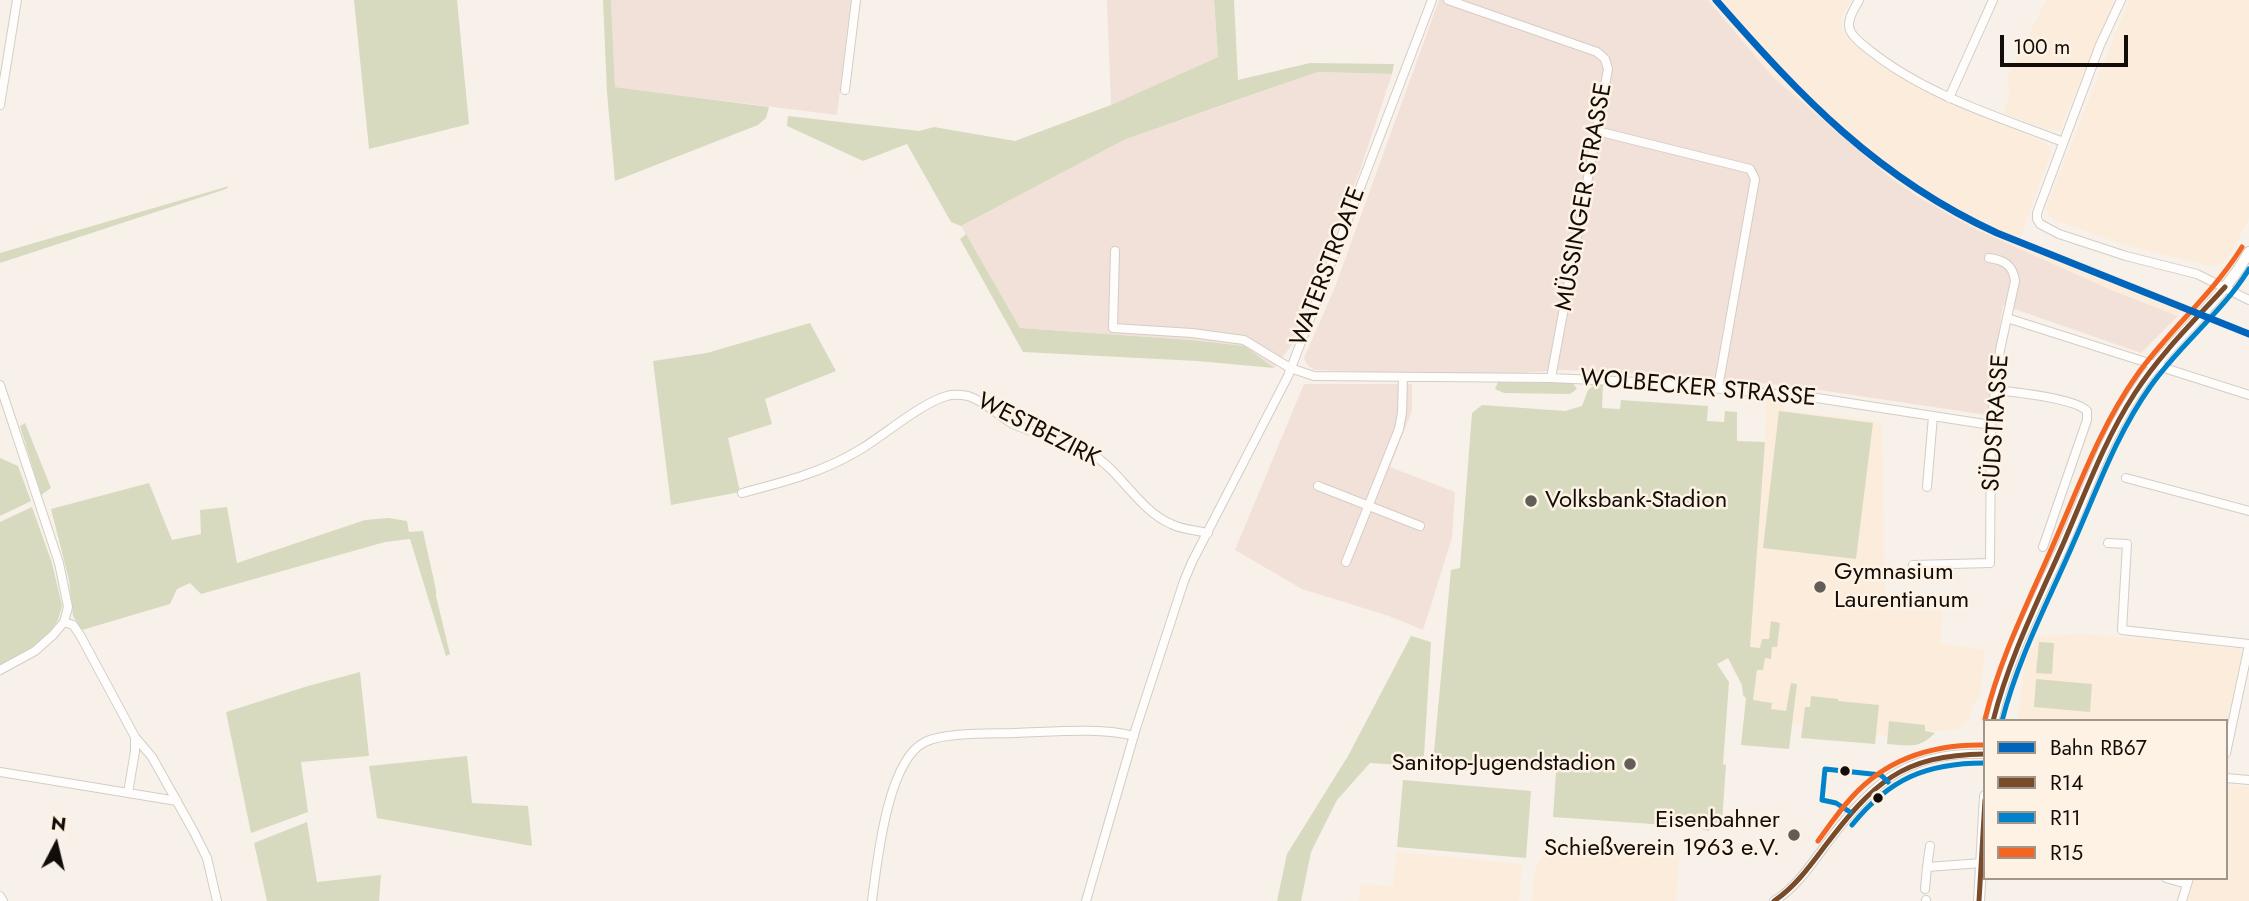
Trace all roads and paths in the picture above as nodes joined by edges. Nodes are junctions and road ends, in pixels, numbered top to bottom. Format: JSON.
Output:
{"nodes":[{"id":1,"x":18,"y":0,"type":"edge"},
{"id":2,"x":856,"y":0,"type":"edge"},
{"id":3,"x":1432,"y":0,"type":"edge"},
{"id":4,"x":1448,"y":0,"type":"edge"},
{"id":5,"x":1859,"y":0,"type":"edge"},
{"id":6,"x":1993,"y":0,"type":"edge"},
{"id":7,"x":2121,"y":0,"type":"edge"},
{"id":8,"x":845,"y":90,"type":"dead end"},
{"id":9,"x":1950,"y":98,"type":"junction"},
{"id":10,"x":0,"y":105,"type":"edge"},
{"id":11,"x":1597,"y":131,"type":"junction"},
{"id":12,"x":2063,"y":142,"type":"junction"},
{"id":13,"x":1115,"y":251,"type":"dead end"},
{"id":14,"x":2249,"y":253,"type":"edge"},
{"id":15,"x":1989,"y":258,"type":"dead end"},
{"id":16,"x":2225,"y":287,"type":"junction"},
{"id":17,"x":2249,"y":300,"type":"edge"},
{"id":18,"x":2007,"y":318,"type":"junction"},
{"id":19,"x":2155,"y":365,"type":"junction"},
{"id":20,"x":1290,"y":368,"type":"junction"},
{"id":21,"x":1403,"y":377,"type":"junction"},
{"id":22,"x":1551,"y":378,"type":"junction"},
{"id":23,"x":0,"y":385,"type":"edge"},
{"id":24,"x":1718,"y":388,"type":"junction"},
{"id":25,"x":1995,"y":390,"type":"junction"},
{"id":26,"x":2249,"y":395,"type":"edge"},
{"id":27,"x":1933,"y":416,"type":"junction"},
{"id":28,"x":1991,"y":425,"type":"junction"},
{"id":29,"x":2126,"y":478,"type":"dead end"},
{"id":30,"x":1318,"y":485,"type":"dead end"},
{"id":31,"x":1927,"y":487,"type":"dead end"},
{"id":32,"x":742,"y":493,"type":"dead end"},
{"id":33,"x":1368,"y":506,"type":"junction"},
{"id":34,"x":2249,"y":512,"type":"edge"},
{"id":35,"x":1420,"y":526,"type":"dead end"},
{"id":36,"x":1208,"y":533,"type":"junction"},
{"id":37,"x":2108,"y":543,"type":"dead end"},
{"id":38,"x":2043,"y":547,"type":"dead end"},
{"id":39,"x":1346,"y":562,"type":"dead end"},
{"id":40,"x":1913,"y":565,"type":"dead end"},
{"id":41,"x":64,"y":622,"type":"junction"},
{"id":42,"x":2249,"y":645,"type":"edge"},
{"id":43,"x":0,"y":670,"type":"edge"},
{"id":44,"x":1994,"y":719,"type":"edge"},
{"id":45,"x":1134,"y":736,"type":"junction"},
{"id":46,"x":135,"y":737,"type":"junction"},
{"id":47,"x":2228,"y":744,"type":"edge"},
{"id":48,"x":1983,"y":754,"type":"edge"},
{"id":49,"x":0,"y":772,"type":"edge"},
{"id":50,"x":2228,"y":778,"type":"edge"},
{"id":51,"x":2249,"y":780,"type":"edge"},
{"id":52,"x":128,"y":793,"type":"junction"},
{"id":53,"x":177,"y":801,"type":"junction"},
{"id":54,"x":1983,"y":841,"type":"edge"},
{"id":55,"x":1930,"y":846,"type":"dead end"},
{"id":56,"x":1982,"y":863,"type":"junction"},
{"id":57,"x":1927,"y":867,"type":"junction"},
{"id":58,"x":2188,"y":881,"type":"edge"},
{"id":59,"x":1924,"y":889,"type":"dead end"},
{"id":60,"x":0,"y":896,"type":"edge"},
{"id":61,"x":3,"y":901,"type":"edge"},
{"id":62,"x":217,"y":901,"type":"edge"},
{"id":63,"x":872,"y":901,"type":"edge"},
{"id":64,"x":1086,"y":901,"type":"edge"},
{"id":65,"x":1776,"y":901,"type":"edge"},
{"id":66,"x":1979,"y":901,"type":"edge"},
{"id":67,"x":2182,"y":901,"type":"edge"}],
"edges":[{"from":1,"to":10,"type":"street"},
{"from":2,"to":8,"type":"street"},
{"from":3,"to":20,"type":"street","name":"WATERSTROATE"},
{"from":4,"to":11,"type":"street","name":"MÜSSINGER STRASSE"},
{"from":5,"to":9,"type":"street"},
{"from":6,"to":9,"type":"street"},
{"from":7,"to":12,"type":"street"},
{"from":9,"to":12,"type":"street"},
{"from":11,"to":22,"type":"street","name":"MÜSSINGER STRASSE"},
{"from":11,"to":24,"type":"street"},
{"from":12,"to":16,"type":"street"},
{"from":13,"to":20,"type":"street","name":"WATERSTROATE"},
{"from":14,"to":16,"type":"street"},
{"from":15,"to":18,"type":"street","name":"SÜDSTRASSE"},
{"from":16,"to":17,"type":"street"},
{"from":16,"to":19,"type":"street"},
{"from":18,"to":19,"type":"street"},
{"from":18,"to":25,"type":"street","name":"SÜDSTRASSE"},
{"from":19,"to":26,"type":"street"},
{"from":19,"to":44,"type":"street"},
{"from":20,"to":21,"type":"street","name":"WOLBECKER STRASSE"},
{"from":20,"to":36,"type":"street"},
{"from":21,"to":22,"type":"street","name":"WOLBECKER STRASSE"},
{"from":21,"to":33,"type":"street"},
{"from":22,"to":24,"type":"street","name":"WOLBECKER STRASSE"},
{"from":23,"to":41,"type":"street"},
{"from":24,"to":27,"type":"street","name":"WOLBECKER STRASSE"},
{"from":25,"to":28,"type":"street","name":"SÜDSTRASSE"},
{"from":25,"to":38,"type":"street"},
{"from":27,"to":28,"type":"street","name":"WOLBECKER STRASSE"},
{"from":27,"to":31,"type":"street"},
{"from":28,"to":40,"type":"street","name":"SÜDSTRASSE"},
{"from":29,"to":34,"type":"street"},
{"from":30,"to":33,"type":"street"},
{"from":32,"to":36,"type":"street","name":"WESTBEZIRK"},
{"from":33,"to":35,"type":"street"},
{"from":33,"to":39,"type":"street"},
{"from":36,"to":45,"type":"street"},
{"from":37,"to":42,"type":"street"},
{"from":41,"to":43,"type":"street"},
{"from":41,"to":46,"type":"street"},
{"from":42,"to":47,"type":"street"},
{"from":45,"to":63,"type":"street"},
{"from":45,"to":64,"type":"street"},
{"from":46,"to":52,"type":"street"},
{"from":46,"to":53,"type":"street"},
{"from":48,"to":65,"type":"street"},
{"from":49,"to":52,"type":"street"},
{"from":50,"to":51,"type":"street"},
{"from":52,"to":53,"type":"street"},
{"from":53,"to":62,"type":"street"},
{"from":54,"to":56,"type":"street"},
{"from":55,"to":57,"type":"street"},
{"from":56,"to":57,"type":"street"},
{"from":56,"to":66,"type":"street"},
{"from":57,"to":59,"type":"street"},
{"from":58,"to":67,"type":"street"},
{"from":60,"to":61,"type":"street"}]}
